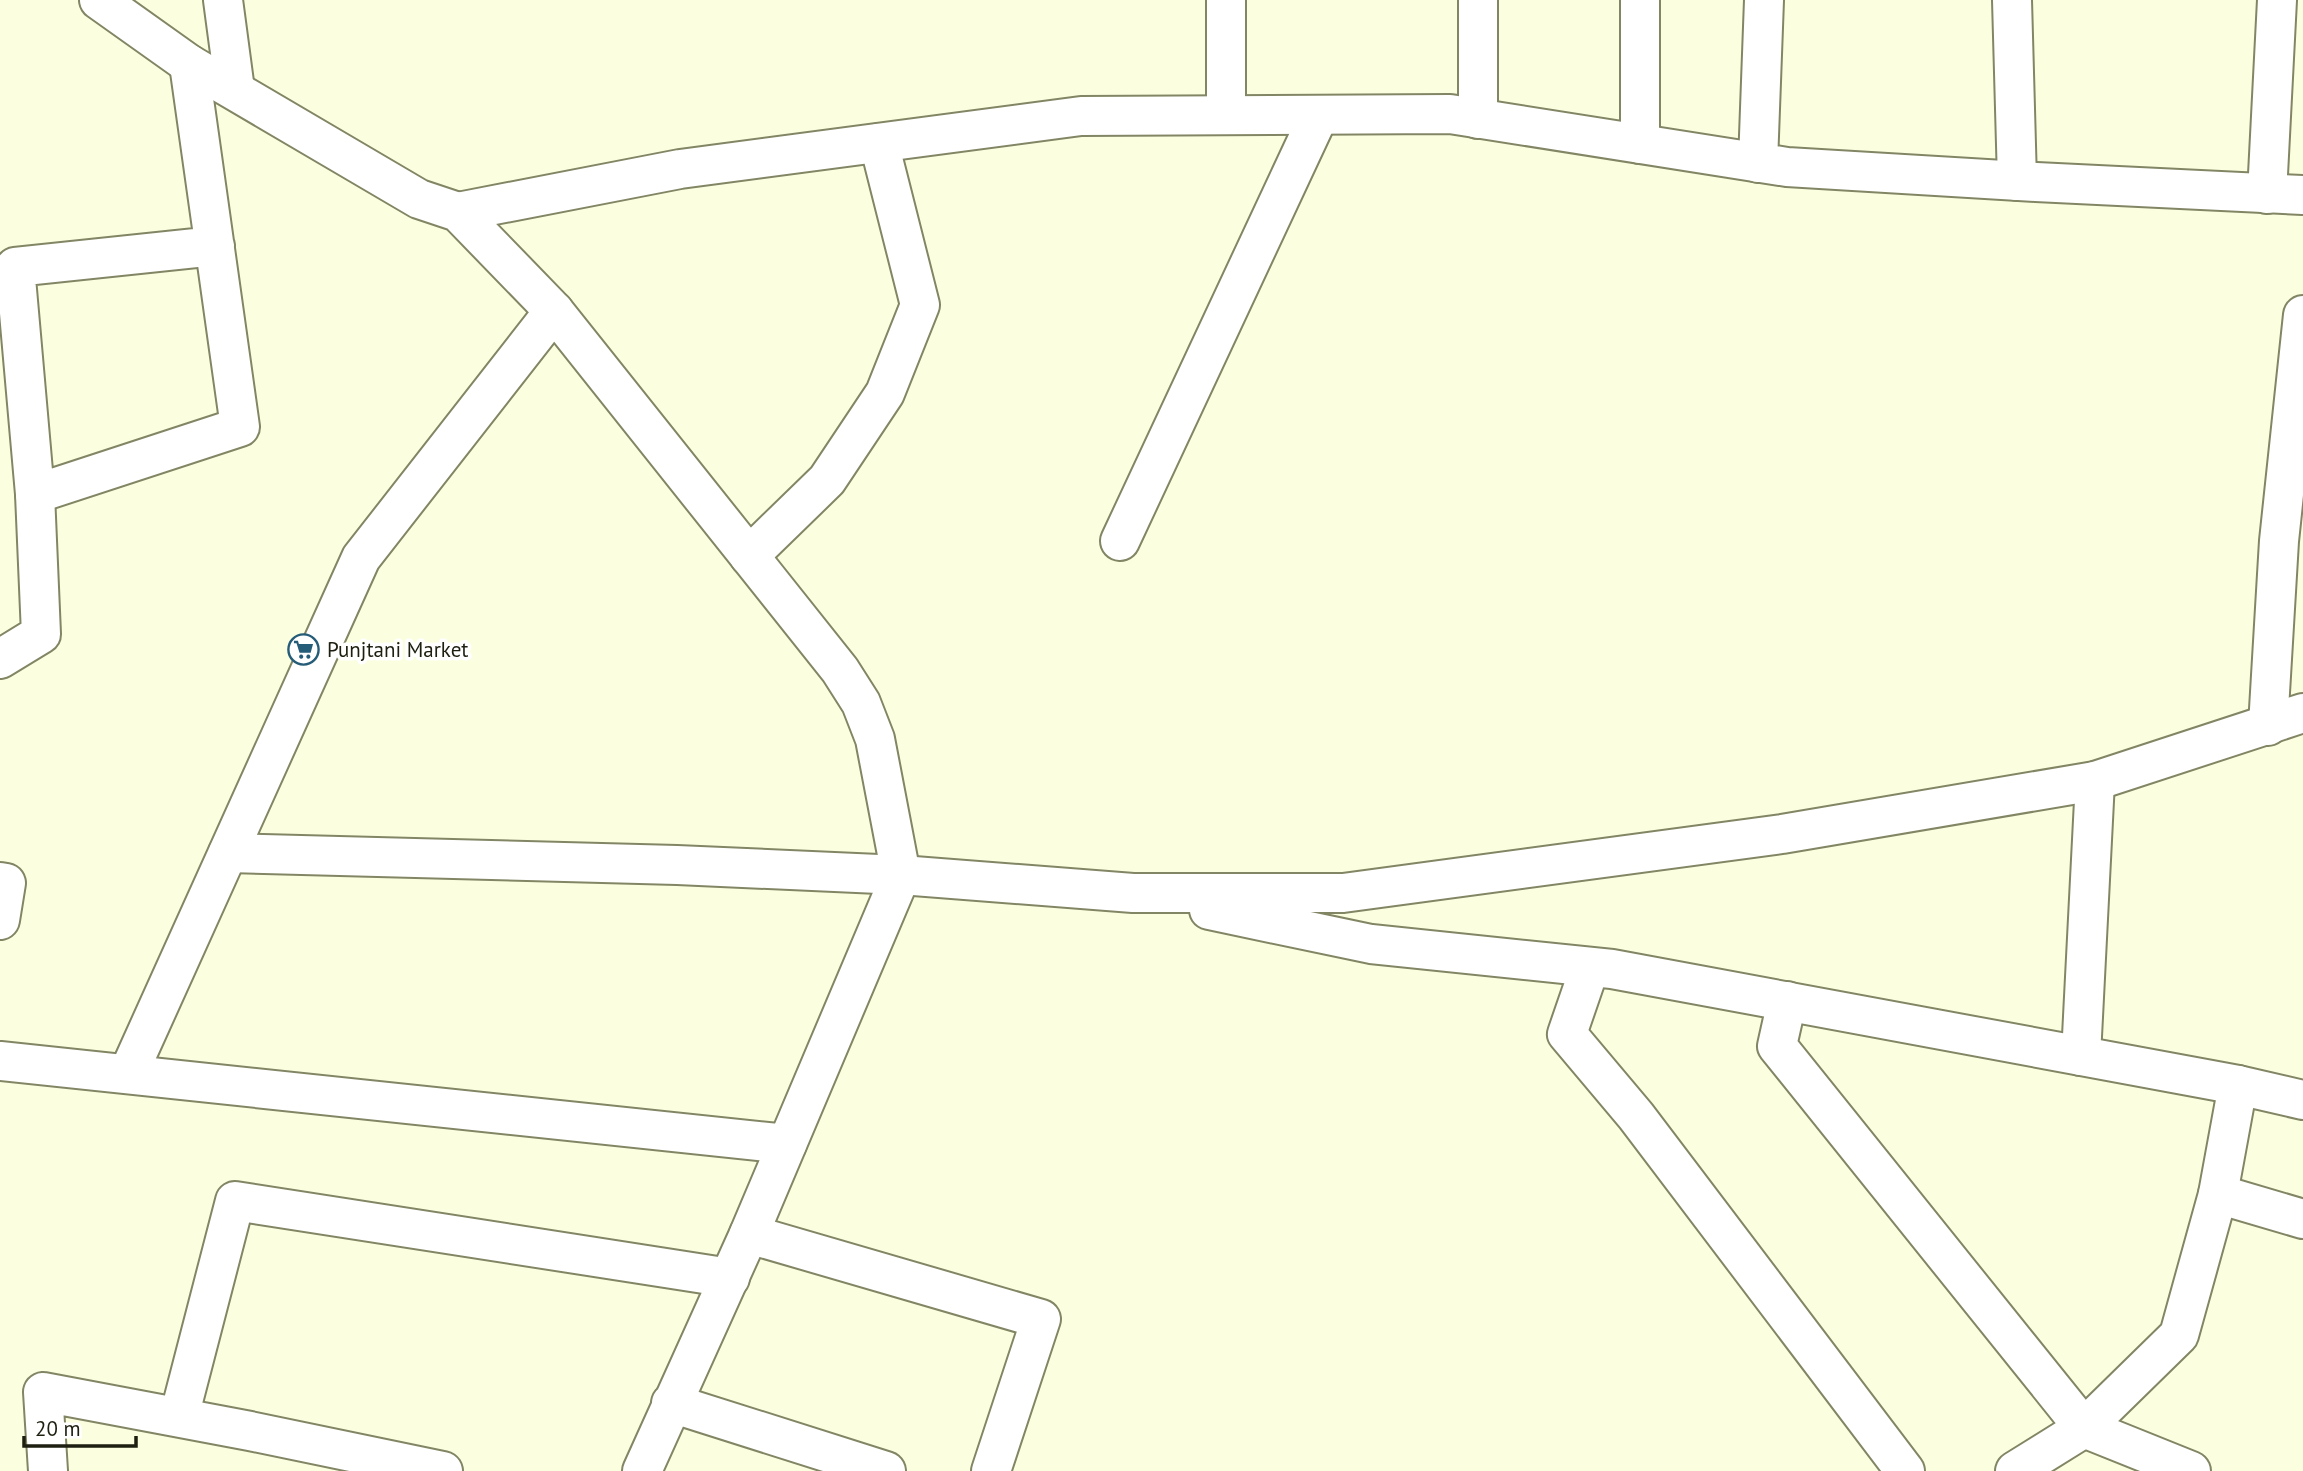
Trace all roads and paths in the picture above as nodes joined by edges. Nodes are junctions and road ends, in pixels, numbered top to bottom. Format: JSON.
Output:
{"nodes":[{"id":1,"x":99,"y":0,"type":"edge"},
{"id":2,"x":223,"y":0,"type":"edge"},
{"id":3,"x":1226,"y":0,"type":"edge"},
{"id":4,"x":1478,"y":0,"type":"edge"},
{"id":5,"x":1640,"y":0,"type":"edge"},
{"id":6,"x":1764,"y":0,"type":"edge"},
{"id":7,"x":2012,"y":0,"type":"edge"},
{"id":8,"x":2277,"y":0,"type":"edge"},
{"id":9,"x":189,"y":64,"type":"junction"},
{"id":10,"x":235,"y":90,"type":"junction"},
{"id":11,"x":1226,"y":115,"type":"junction"},
{"id":12,"x":1319,"y":115,"type":"junction"},
{"id":13,"x":1478,"y":118,"type":"junction"},
{"id":14,"x":879,"y":143,"type":"junction"},
{"id":15,"x":1640,"y":145,"type":"junction"},
{"id":16,"x":1758,"y":163,"type":"junction"},
{"id":17,"x":2017,"y":181,"type":"junction"},
{"id":18,"x":2285,"y":195,"type":"edge"},
{"id":19,"x":458,"y":212,"type":"junction"},
{"id":20,"x":215,"y":246,"type":"junction"},
{"id":21,"x":554,"y":311,"type":"junction"},
{"id":22,"x":2303,"y":314,"type":"edge"},
{"id":23,"x":2298,"y":413,"type":"edge"},
{"id":24,"x":35,"y":494,"type":"junction"},
{"id":25,"x":1120,"y":541,"type":"dead end"},
{"id":26,"x":749,"y":556,"type":"junction"},
{"id":27,"x":0,"y":659,"type":"edge"},
{"id":28,"x":2303,"y":713,"type":"edge"},
{"id":29,"x":2268,"y":726,"type":"junction"},
{"id":30,"x":2095,"y":780,"type":"junction"},
{"id":31,"x":228,"y":853,"type":"junction"},
{"id":32,"x":901,"y":875,"type":"junction"},
{"id":33,"x":0,"y":882,"type":"edge"},
{"id":34,"x":1133,"y":893,"type":"junction"},
{"id":35,"x":0,"y":920,"type":"edge"},
{"id":36,"x":1590,"y":967,"type":"junction"},
{"id":37,"x":1787,"y":1001,"type":"junction"},
{"id":38,"x":2081,"y":1056,"type":"junction"},
{"id":39,"x":0,"y":1061,"type":"edge"},
{"id":40,"x":128,"y":1074,"type":"junction"},
{"id":41,"x":2238,"y":1085,"type":"junction"},
{"id":42,"x":2303,"y":1100,"type":"edge"},
{"id":43,"x":787,"y":1144,"type":"junction"},
{"id":44,"x":2218,"y":1194,"type":"junction"},
{"id":45,"x":2303,"y":1219,"type":"edge"},
{"id":46,"x":749,"y":1234,"type":"junction"},
{"id":47,"x":730,"y":1279,"type":"junction"},
{"id":48,"x":671,"y":1403,"type":"junction"},
{"id":49,"x":179,"y":1418,"type":"junction"},
{"id":50,"x":2084,"y":1428,"type":"junction"},
{"id":51,"x":48,"y":1471,"type":"edge"},
{"id":52,"x":443,"y":1471,"type":"edge"},
{"id":53,"x":642,"y":1471,"type":"edge"},
{"id":54,"x":886,"y":1471,"type":"edge"},
{"id":55,"x":991,"y":1471,"type":"edge"},
{"id":56,"x":1905,"y":1471,"type":"edge"},
{"id":57,"x":2015,"y":1471,"type":"edge"},
{"id":58,"x":2191,"y":1471,"type":"edge"}],
"edges":[{"from":1,"to":9,"type":"street"},
{"from":2,"to":10,"type":"street"},
{"from":3,"to":11,"type":"street"},
{"from":4,"to":13,"type":"street"},
{"from":5,"to":15,"type":"street"},
{"from":6,"to":16,"type":"street"},
{"from":7,"to":17,"type":"street"},
{"from":8,"to":18,"type":"street"},
{"from":9,"to":10,"type":"street"},
{"from":9,"to":20,"type":"street"},
{"from":10,"to":19,"type":"street"},
{"from":11,"to":12,"type":"street"},
{"from":11,"to":14,"type":"street"},
{"from":12,"to":13,"type":"street"},
{"from":12,"to":25,"type":"street"},
{"from":13,"to":15,"type":"street"},
{"from":14,"to":19,"type":"street"},
{"from":14,"to":26,"type":"street"},
{"from":15,"to":16,"type":"street"},
{"from":16,"to":17,"type":"street"},
{"from":17,"to":18,"type":"street"},
{"from":19,"to":21,"type":"street"},
{"from":20,"to":24,"type":"street"},
{"from":20,"to":24,"type":"street"},
{"from":21,"to":26,"type":"street"},
{"from":21,"to":31,"type":"street"},
{"from":22,"to":23,"type":"street"},
{"from":23,"to":29,"type":"street"},
{"from":24,"to":27,"type":"street"},
{"from":26,"to":32,"type":"street"},
{"from":28,"to":29,"type":"street"},
{"from":29,"to":30,"type":"street"},
{"from":30,"to":34,"type":"street"},
{"from":30,"to":38,"type":"street"},
{"from":31,"to":32,"type":"street"},
{"from":31,"to":40,"type":"street"},
{"from":32,"to":34,"type":"street"},
{"from":32,"to":43,"type":"street"},
{"from":33,"to":35,"type":"street"},
{"from":34,"to":36,"type":"street"},
{"from":36,"to":37,"type":"street"},
{"from":36,"to":56,"type":"street"},
{"from":37,"to":38,"type":"street"},
{"from":37,"to":50,"type":"street"},
{"from":38,"to":41,"type":"street"},
{"from":39,"to":40,"type":"street"},
{"from":40,"to":43,"type":"street"},
{"from":41,"to":42,"type":"street"},
{"from":41,"to":44,"type":"street"},
{"from":43,"to":46,"type":"street"},
{"from":44,"to":45,"type":"street"},
{"from":44,"to":50,"type":"street"},
{"from":46,"to":47,"type":"street"},
{"from":46,"to":55,"type":"street"},
{"from":47,"to":48,"type":"street"},
{"from":47,"to":49,"type":"street"},
{"from":48,"to":53,"type":"street"},
{"from":48,"to":54,"type":"street"},
{"from":49,"to":51,"type":"street"},
{"from":49,"to":52,"type":"street"},
{"from":50,"to":57,"type":"street"},
{"from":50,"to":58,"type":"street"}]}
